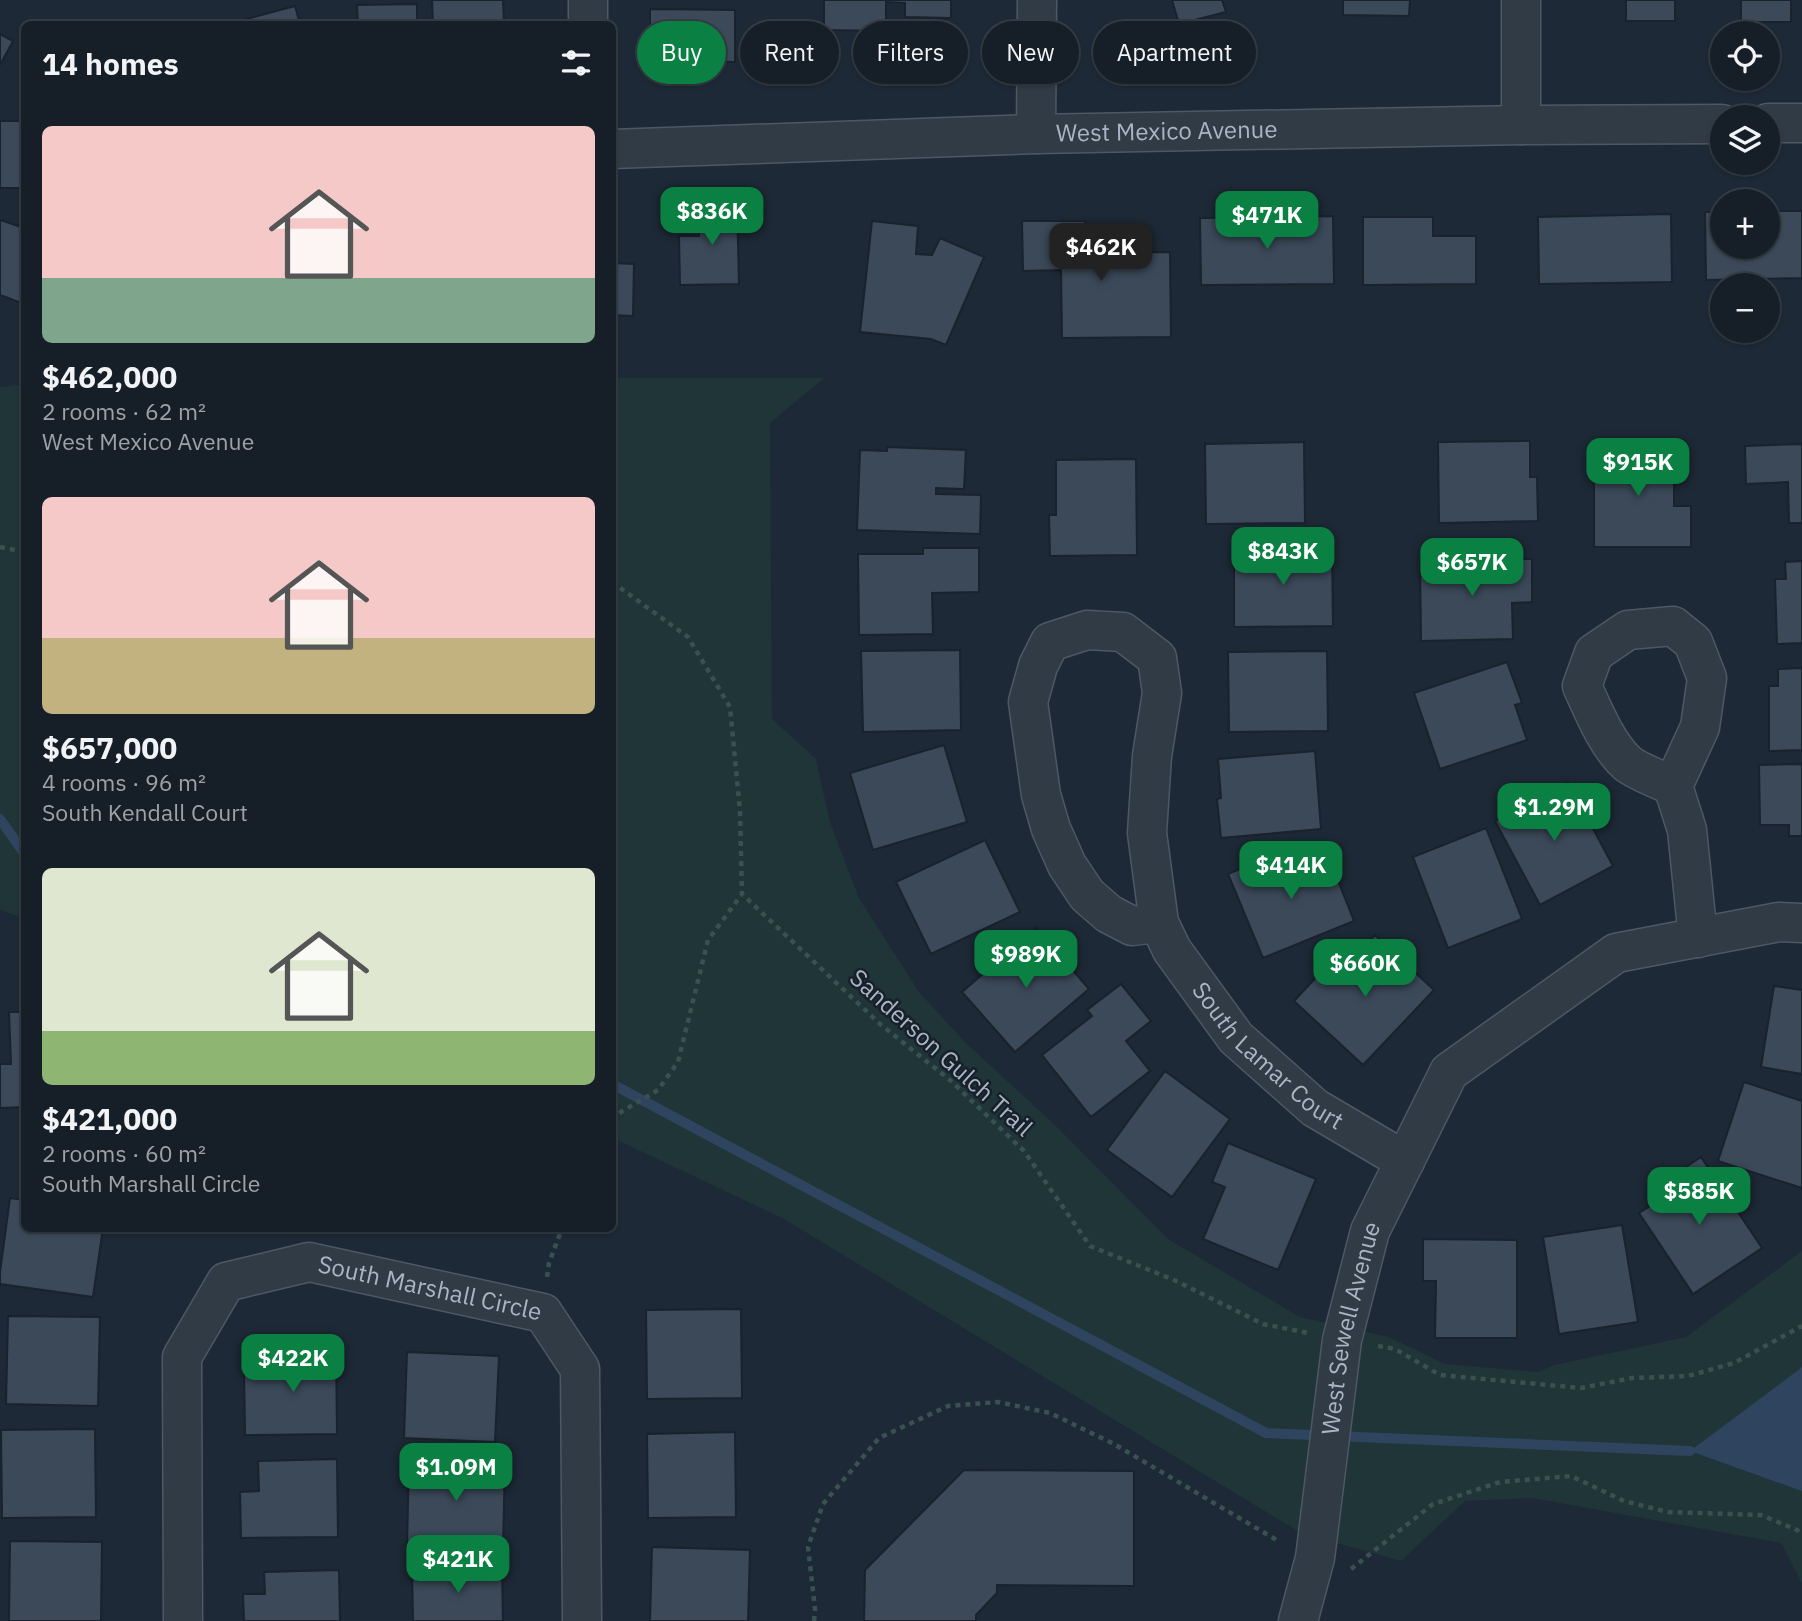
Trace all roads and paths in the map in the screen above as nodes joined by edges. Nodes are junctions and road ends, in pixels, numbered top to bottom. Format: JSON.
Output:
{"nodes":[{"id":1,"x":588,"y":0,"type":"edge"},
{"id":2,"x":1037,"y":0,"type":"edge"},
{"id":3,"x":1521,"y":0,"type":"edge"},
{"id":4,"x":588,"y":21,"type":"edge"},
{"id":5,"x":1780,"y":123,"type":"edge"},
{"id":6,"x":1802,"y":123,"type":"edge"},
{"id":7,"x":1710,"y":124,"type":"edge"},
{"id":8,"x":1521,"y":125,"type":"junction"},
{"id":9,"x":1036,"y":134,"type":"junction"},
{"id":10,"x":616,"y":149,"type":"edge"},
{"id":11,"x":0,"y":547,"type":"edge"},
{"id":12,"x":21,"y":551,"type":"edge"},
{"id":13,"x":616,"y":585,"type":"edge"},
{"id":14,"x":1673,"y":786,"type":"dead end"},
{"id":15,"x":743,"y":894,"type":"junction"},
{"id":16,"x":1159,"y":923,"type":"junction"},
{"id":17,"x":1802,"y":923,"type":"edge"},
{"id":18,"x":1698,"y":938,"type":"junction"},
{"id":19,"x":616,"y":1116,"type":"edge"},
{"id":20,"x":1405,"y":1161,"type":"junction"},
{"id":21,"x":561,"y":1232,"type":"edge"},
{"id":22,"x":544,"y":1313,"type":"junction"},
{"id":23,"x":1802,"y":1326,"type":"edge"},
{"id":24,"x":1340,"y":1357,"type":"junction"},
{"id":25,"x":1802,"y":1534,"type":"edge"},
{"id":26,"x":1331,"y":1566,"type":"junction"},
{"id":27,"x":183,"y":1621,"type":"edge"},
{"id":28,"x":582,"y":1621,"type":"edge"},
{"id":29,"x":814,"y":1621,"type":"edge"},
{"id":30,"x":1298,"y":1621,"type":"edge"}],
"edges":[{"from":1,"to":4,"type":"street"},
{"from":2,"to":9,"type":"street"},
{"from":3,"to":8,"type":"street"},
{"from":5,"to":6,"type":"street"},
{"from":7,"to":8,"type":"street","name":"West Mexico Avenue"},
{"from":8,"to":9,"type":"street","name":"West Mexico Avenue"},
{"from":9,"to":10,"type":"street","name":"West Mexico Avenue"},
{"from":11,"to":12,"type":"path"},
{"from":13,"to":15,"type":"path"},
{"from":14,"to":18,"type":"street"},
{"from":15,"to":19,"type":"path"},
{"from":15,"to":24,"type":"path","name":"Sanderson Gulch Trail"},
{"from":16,"to":16,"type":"street","name":"South Lamar Court"},
{"from":16,"to":20,"type":"street","name":"South Lamar Court"},
{"from":17,"to":18,"type":"street","name":"West Sewell Avenue"},
{"from":18,"to":20,"type":"street","name":"West Sewell Avenue"},
{"from":20,"to":24,"type":"street","name":"West Sewell Avenue"},
{"from":21,"to":22,"type":"path"},
{"from":22,"to":27,"type":"street","name":"South Marshall Circle"},
{"from":22,"to":28,"type":"street","name":"South Marshall Circle"},
{"from":23,"to":24,"type":"path","name":"Sanderson Gulch Trail"},
{"from":24,"to":26,"type":"street","name":"West Sewell Avenue"},
{"from":25,"to":26,"type":"path"},
{"from":26,"to":29,"type":"path"},
{"from":26,"to":30,"type":"street","name":"West Sewell Avenue"}]}
